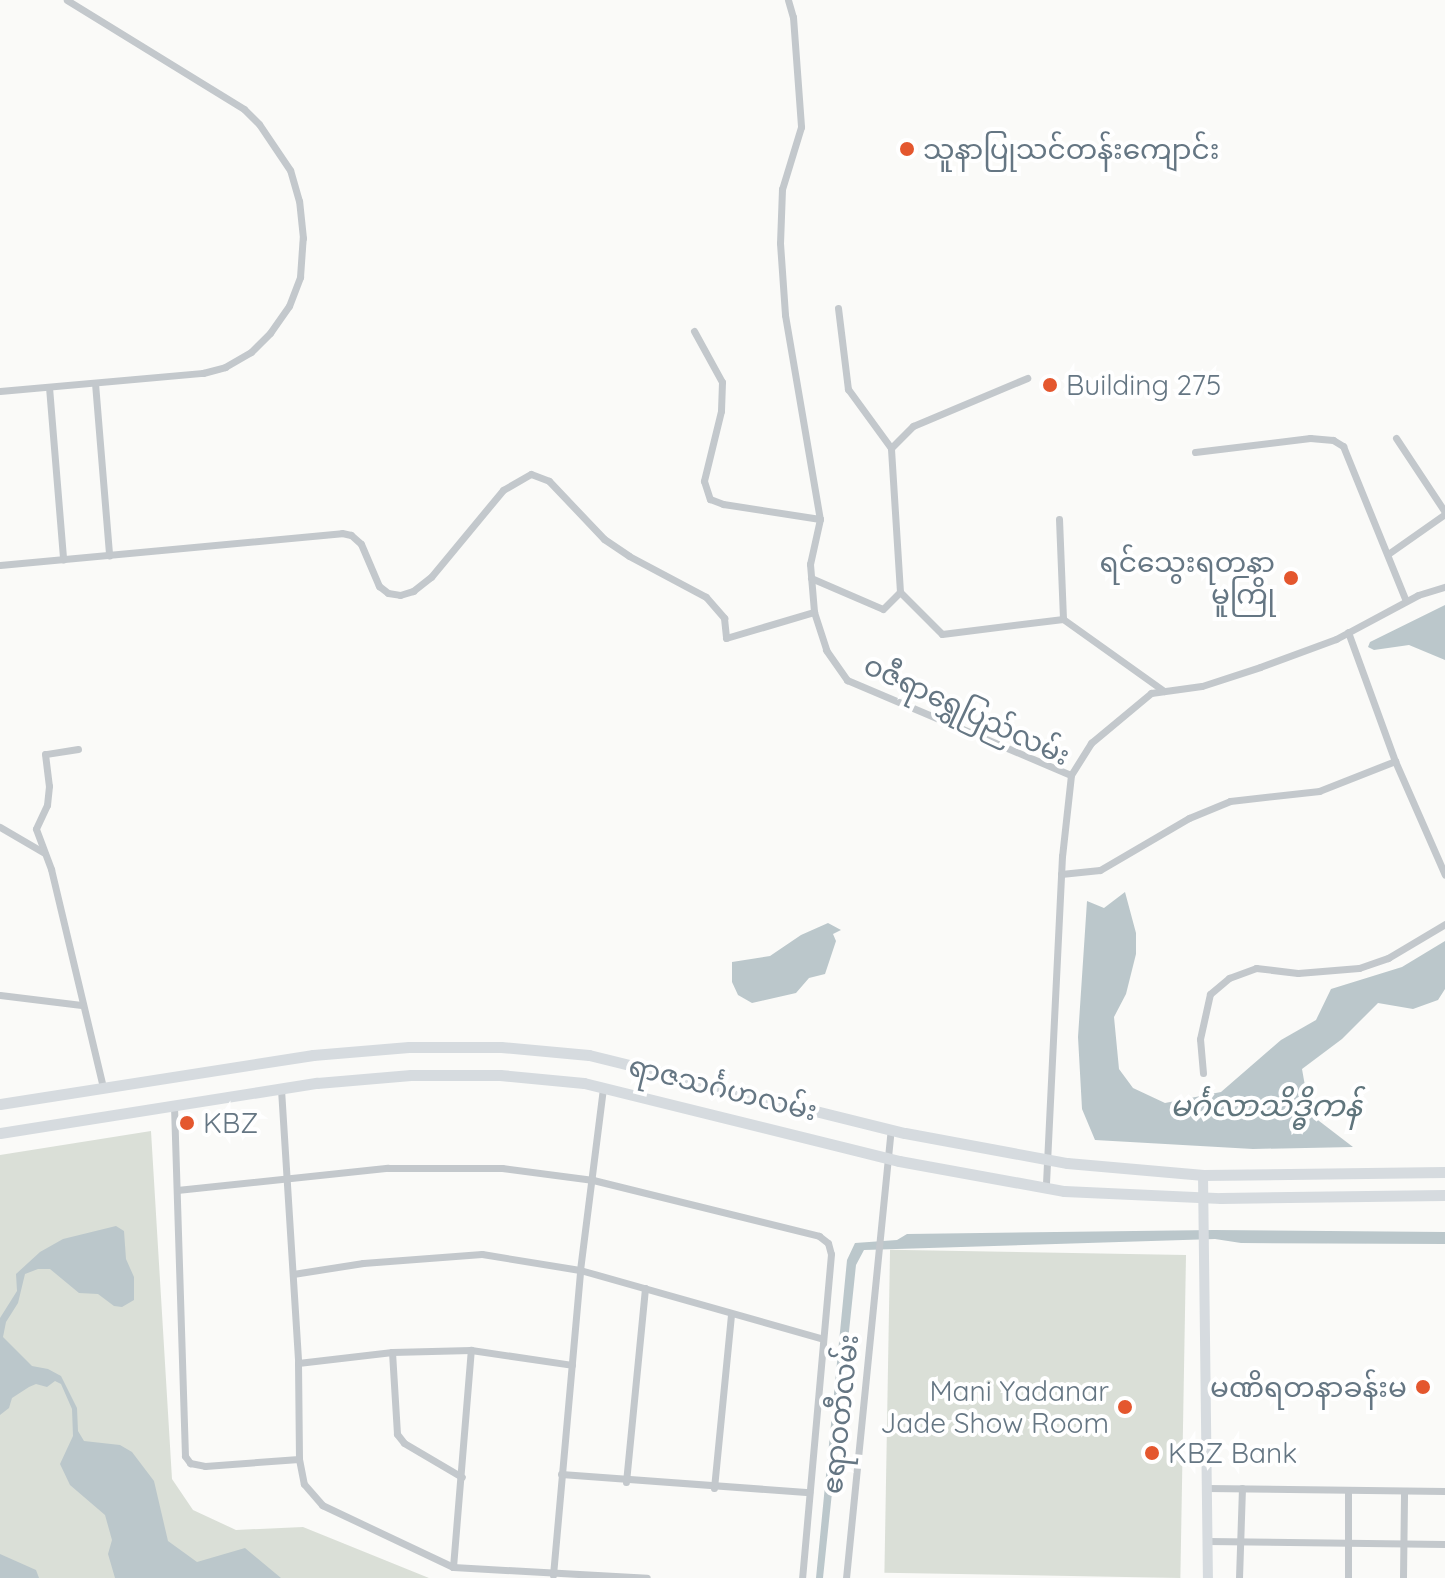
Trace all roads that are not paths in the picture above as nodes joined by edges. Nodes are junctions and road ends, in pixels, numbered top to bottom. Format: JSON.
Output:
{"nodes":[{"id":1,"x":788,"y":0,"type":"edge"},
{"id":2,"x":70,"y":1,"type":"edge"},
{"id":3,"x":838,"y":308,"type":"dead end"},
{"id":4,"x":694,"y":331,"type":"dead end"},
{"id":5,"x":1027,"y":378,"type":"dead end"},
{"id":6,"x":95,"y":383,"type":"junction"},
{"id":7,"x":49,"y":387,"type":"junction"},
{"id":8,"x":0,"y":391,"type":"edge"},
{"id":9,"x":1396,"y":438,"type":"dead end"},
{"id":10,"x":891,"y":448,"type":"junction"},
{"id":11,"x":1195,"y":452,"type":"dead end"},
{"id":12,"x":1445,"y":513,"type":"edge"},
{"id":13,"x":820,"y":519,"type":"junction"},
{"id":14,"x":1059,"y":519,"type":"dead end"},
{"id":15,"x":1388,"y":554,"type":"junction"},
{"id":16,"x":109,"y":555,"type":"junction"},
{"id":17,"x":63,"y":559,"type":"junction"},
{"id":18,"x":0,"y":565,"type":"edge"},
{"id":19,"x":811,"y":578,"type":"junction"},
{"id":20,"x":1445,"y":587,"type":"edge"},
{"id":21,"x":900,"y":592,"type":"junction"},
{"id":22,"x":1406,"y":601,"type":"junction"},
{"id":23,"x":814,"y":612,"type":"junction"},
{"id":24,"x":1063,"y":619,"type":"junction"},
{"id":25,"x":1348,"y":632,"type":"junction"},
{"id":26,"x":1164,"y":691,"type":"junction"},
{"id":27,"x":78,"y":749,"type":"dead end"},
{"id":28,"x":1395,"y":761,"type":"junction"},
{"id":29,"x":1071,"y":775,"type":"junction"},
{"id":30,"x":0,"y":827,"type":"edge"},
{"id":31,"x":43,"y":852,"type":"junction"},
{"id":32,"x":1061,"y":874,"type":"junction"},
{"id":33,"x":1445,"y":875,"type":"edge"},
{"id":34,"x":1445,"y":924,"type":"edge"},
{"id":35,"x":0,"y":995,"type":"edge"},
{"id":36,"x":81,"y":1005,"type":"junction"},
{"id":37,"x":1203,"y":1073,"type":"dead end"},
{"id":38,"x":103,"y":1088,"type":"junction"},
{"id":39,"x":603,"y":1088,"type":"junction"},
{"id":40,"x":281,"y":1089,"type":"junction"},
{"id":41,"x":0,"y":1104,"type":"edge"},
{"id":42,"x":174,"y":1106,"type":"junction"},
{"id":43,"x":891,"y":1130,"type":"junction"},
{"id":44,"x":0,"y":1133,"type":"edge"},
{"id":45,"x":887,"y":1158,"type":"junction"},
{"id":46,"x":1046,"y":1159,"type":"junction"},
{"id":47,"x":1445,"y":1172,"type":"edge"},
{"id":48,"x":1203,"y":1175,"type":"junction"},
{"id":49,"x":287,"y":1180,"type":"junction"},
{"id":50,"x":593,"y":1180,"type":"junction"},
{"id":51,"x":1046,"y":1188,"type":"junction"},
{"id":52,"x":177,"y":1190,"type":"junction"},
{"id":53,"x":1445,"y":1195,"type":"edge"},
{"id":54,"x":1202,"y":1197,"type":"junction"},
{"id":55,"x":580,"y":1270,"type":"junction"},
{"id":56,"x":293,"y":1274,"type":"junction"},
{"id":57,"x":645,"y":1288,"type":"junction"},
{"id":58,"x":731,"y":1315,"type":"junction"},
{"id":59,"x":821,"y":1338,"type":"junction"},
{"id":60,"x":471,"y":1350,"type":"junction"},
{"id":61,"x":392,"y":1352,"type":"junction"},
{"id":62,"x":298,"y":1363,"type":"junction"},
{"id":63,"x":572,"y":1365,"type":"junction"},
{"id":64,"x":299,"y":1459,"type":"junction"},
{"id":65,"x":561,"y":1474,"type":"junction"},
{"id":66,"x":462,"y":1477,"type":"junction"},
{"id":67,"x":626,"y":1482,"type":"junction"},
{"id":68,"x":714,"y":1488,"type":"junction"},
{"id":69,"x":1207,"y":1488,"type":"junction"},
{"id":70,"x":1242,"y":1488,"type":"junction"},
{"id":71,"x":1348,"y":1490,"type":"junction"},
{"id":72,"x":1404,"y":1491,"type":"junction"},
{"id":73,"x":1445,"y":1491,"type":"edge"},
{"id":74,"x":809,"y":1492,"type":"junction"},
{"id":75,"x":1208,"y":1541,"type":"junction"},
{"id":76,"x":1241,"y":1541,"type":"junction"},
{"id":77,"x":1347,"y":1543,"type":"junction"},
{"id":78,"x":1403,"y":1543,"type":"junction"},
{"id":79,"x":1445,"y":1544,"type":"edge"},
{"id":80,"x":453,"y":1567,"type":"junction"},
{"id":81,"x":553,"y":1576,"type":"edge"},
{"id":82,"x":647,"y":1578,"type":"edge"},
{"id":83,"x":802,"y":1578,"type":"edge"},
{"id":84,"x":846,"y":1578,"type":"edge"},
{"id":85,"x":1208,"y":1578,"type":"edge"},
{"id":86,"x":1239,"y":1578,"type":"edge"},
{"id":87,"x":1348,"y":1578,"type":"edge"},
{"id":88,"x":1403,"y":1578,"type":"edge"}],
"edges":[{"from":1,"to":13,"type":"street","name":"ဝဇီရာရွှေပြည်လမ်း"},
{"from":2,"to":6,"type":"street"},
{"from":3,"to":10,"type":"street"},
{"from":4,"to":13,"type":"street"},
{"from":5,"to":10,"type":"street"},
{"from":6,"to":7,"type":"street"},
{"from":6,"to":16,"type":"street"},
{"from":7,"to":8,"type":"street"},
{"from":7,"to":17,"type":"street"},
{"from":9,"to":12,"type":"street"},
{"from":10,"to":21,"type":"street"},
{"from":11,"to":15,"type":"street"},
{"from":12,"to":15,"type":"street"},
{"from":13,"to":19,"type":"street","name":"ဝဇီရာရွှေပြည်လမ်း"},
{"from":14,"to":24,"type":"street"},
{"from":15,"to":22,"type":"street"},
{"from":16,"to":17,"type":"street"},
{"from":16,"to":23,"type":"street"},
{"from":17,"to":18,"type":"street"},
{"from":19,"to":21,"type":"street"},
{"from":19,"to":23,"type":"street","name":"ဝဇီရာရွှေပြည်လမ်း"},
{"from":20,"to":22,"type":"street"},
{"from":21,"to":24,"type":"street"},
{"from":22,"to":25,"type":"street"},
{"from":23,"to":29,"type":"street","name":"ဝဇီရာရွှေပြည်လမ်း"},
{"from":24,"to":26,"type":"street"},
{"from":25,"to":26,"type":"street"},
{"from":25,"to":28,"type":"street"},
{"from":26,"to":29,"type":"street"},
{"from":27,"to":31,"type":"street"},
{"from":28,"to":32,"type":"street"},
{"from":28,"to":33,"type":"street"},
{"from":29,"to":32,"type":"street","name":"ဝဇီရာရွှေပြည်လမ်း"},
{"from":30,"to":31,"type":"street"},
{"from":31,"to":36,"type":"street"},
{"from":32,"to":46,"type":"street","name":"ဝဇီရာရွှေပြည်လမ်း"},
{"from":34,"to":37,"type":"street"},
{"from":35,"to":36,"type":"street"},
{"from":36,"to":38,"type":"street"},
{"from":38,"to":41,"type":"main road","name":"ရာဇသင်္ဂဟလမ်း"},
{"from":38,"to":43,"type":"main road","name":"ရာဇသင်္ဂဟလမ်း"},
{"from":39,"to":40,"type":"main road","name":"ရာဇသင်္ဂဟလမ်း"},
{"from":39,"to":45,"type":"main road","name":"ရာဇသင်္ဂဟလမ်း"},
{"from":39,"to":50,"type":"street"},
{"from":40,"to":42,"type":"main road","name":"ရာဇသင်္ဂဟလမ်း"},
{"from":40,"to":49,"type":"street"},
{"from":42,"to":44,"type":"main road","name":"ရာဇသင်္ဂဟလမ်း"},
{"from":42,"to":52,"type":"street"},
{"from":43,"to":45,"type":"street"},
{"from":43,"to":46,"type":"main road","name":"ရာဇသင်္ဂဟလမ်း"},
{"from":45,"to":51,"type":"main road","name":"ရာဇသင်္ဂဟလမ်း"},
{"from":45,"to":84,"type":"street","name":"ဧရာဝတီလမ်း"},
{"from":46,"to":48,"type":"main road","name":"ရာဇသင်္ဂဟလမ်း"},
{"from":46,"to":51,"type":"street","name":"ဝဇီရာရွှေပြည်လမ်း"},
{"from":47,"to":48,"type":"main road","name":"ရာဇသင်္ဂဟလမ်း"},
{"from":48,"to":54,"type":"street"},
{"from":49,"to":50,"type":"street"},
{"from":49,"to":52,"type":"street"},
{"from":49,"to":56,"type":"street"},
{"from":50,"to":55,"type":"street"},
{"from":50,"to":59,"type":"street"},
{"from":51,"to":54,"type":"main road","name":"ရာဇသင်္ဂဟလမ်း"},
{"from":52,"to":64,"type":"street"},
{"from":53,"to":54,"type":"main road","name":"ရာဇသင်္ဂဟလမ်း"},
{"from":54,"to":69,"type":"street"},
{"from":55,"to":56,"type":"street"},
{"from":55,"to":57,"type":"street"},
{"from":55,"to":63,"type":"street"},
{"from":56,"to":62,"type":"street"},
{"from":57,"to":58,"type":"street"},
{"from":57,"to":67,"type":"street"},
{"from":58,"to":59,"type":"street"},
{"from":58,"to":68,"type":"street"},
{"from":59,"to":74,"type":"street"},
{"from":60,"to":61,"type":"street"},
{"from":60,"to":63,"type":"street"},
{"from":60,"to":66,"type":"street"},
{"from":61,"to":62,"type":"street"},
{"from":61,"to":66,"type":"street"},
{"from":62,"to":64,"type":"street"},
{"from":63,"to":65,"type":"street"},
{"from":64,"to":80,"type":"street"},
{"from":65,"to":67,"type":"street"},
{"from":65,"to":81,"type":"street"},
{"from":66,"to":80,"type":"street"},
{"from":67,"to":68,"type":"street"},
{"from":68,"to":74,"type":"street"},
{"from":69,"to":70,"type":"street"},
{"from":69,"to":75,"type":"street"},
{"from":70,"to":71,"type":"street"},
{"from":70,"to":76,"type":"street"},
{"from":71,"to":72,"type":"street"},
{"from":71,"to":77,"type":"street"},
{"from":72,"to":73,"type":"street"},
{"from":72,"to":78,"type":"street"},
{"from":74,"to":83,"type":"street"},
{"from":75,"to":76,"type":"street"},
{"from":75,"to":85,"type":"street"},
{"from":76,"to":77,"type":"street"},
{"from":76,"to":86,"type":"street"},
{"from":77,"to":78,"type":"street"},
{"from":77,"to":87,"type":"street"},
{"from":78,"to":79,"type":"street"},
{"from":78,"to":88,"type":"street"},
{"from":80,"to":81,"type":"street"},
{"from":81,"to":82,"type":"street"}]}
